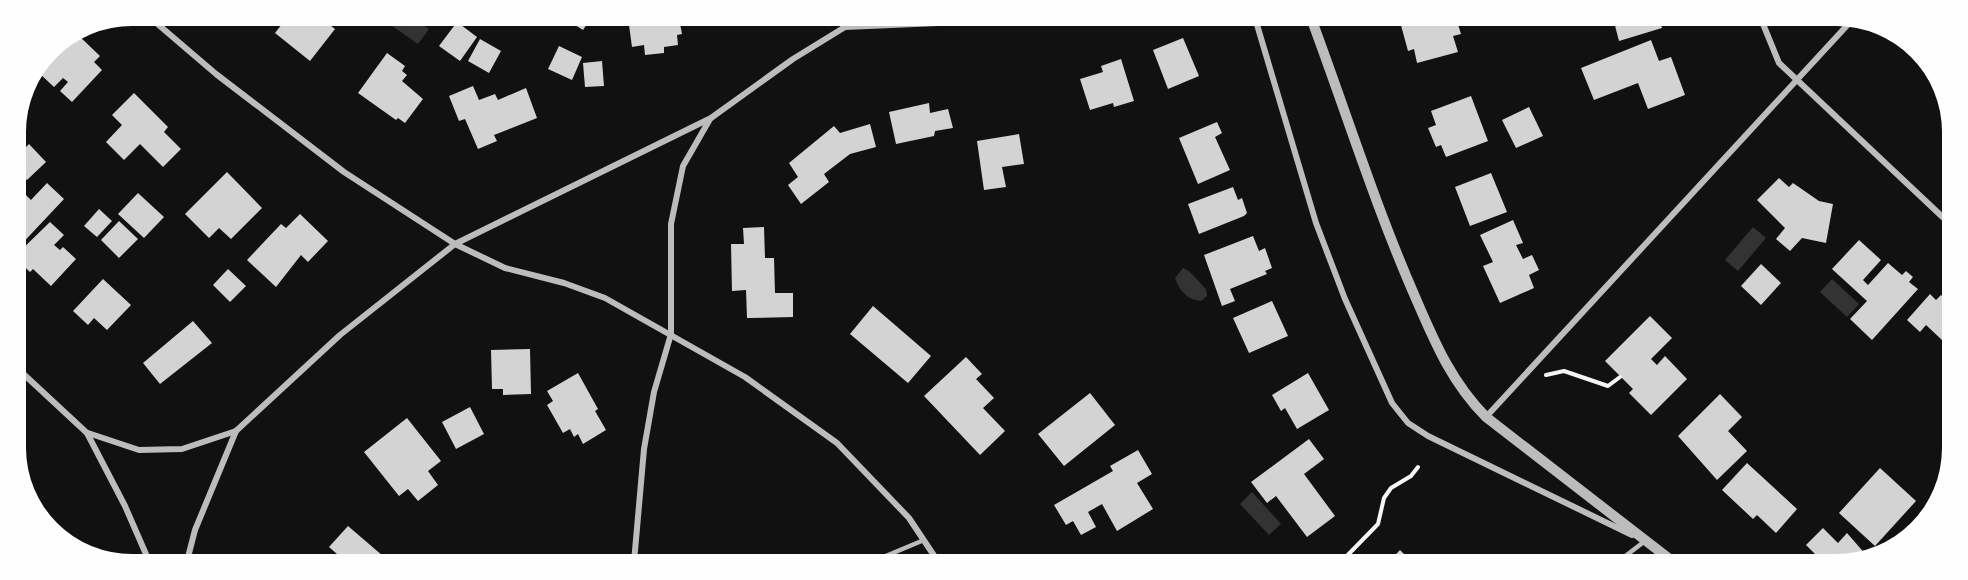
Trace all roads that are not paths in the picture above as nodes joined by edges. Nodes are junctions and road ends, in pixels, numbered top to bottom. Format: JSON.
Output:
{"nodes":[{"id":1,"x":160,"y":26,"type":"edge"},
{"id":2,"x":868,"y":26,"type":"edge"},
{"id":3,"x":1257,"y":26,"type":"edge"},
{"id":4,"x":1314,"y":26,"type":"edge"},
{"id":5,"x":1763,"y":26,"type":"edge"},
{"id":6,"x":1846,"y":26,"type":"edge"},
{"id":7,"x":845,"y":27,"type":"joint"},
{"id":8,"x":1796,"y":80,"type":"junction"},
{"id":9,"x":711,"y":118,"type":"junction"},
{"id":10,"x":1942,"y":217,"type":"edge"},
{"id":11,"x":455,"y":244,"type":"junction"},
{"id":12,"x":670,"y":334,"type":"junction"},
{"id":13,"x":26,"y":376,"type":"edge"},
{"id":14,"x":1486,"y":417,"type":"junction"},
{"id":15,"x":236,"y":431,"type":"junction"},
{"id":16,"x":87,"y":433,"type":"junction"},
{"id":17,"x":924,"y":540,"type":"junction"},
{"id":18,"x":1645,"y":541,"type":"junction"},
{"id":19,"x":146,"y":554,"type":"edge"},
{"id":20,"x":189,"y":554,"type":"edge"},
{"id":21,"x":635,"y":554,"type":"edge"},
{"id":22,"x":891,"y":554,"type":"edge"},
{"id":23,"x":933,"y":554,"type":"edge"},
{"id":24,"x":1627,"y":554,"type":"edge"},
{"id":25,"x":1663,"y":554,"type":"edge"}],
"edges":[{"from":1,"to":11,"type":"street"},
{"from":2,"to":7,"type":"street"},
{"from":3,"to":18,"type":"street"},
{"from":4,"to":14,"type":"street"},
{"from":5,"to":8,"type":"street"},
{"from":6,"to":8,"type":"street"},
{"from":7,"to":9,"type":"street"},
{"from":8,"to":10,"type":"street"},
{"from":8,"to":14,"type":"street"},
{"from":9,"to":11,"type":"street"},
{"from":9,"to":12,"type":"street"},
{"from":11,"to":12,"type":"street"},
{"from":11,"to":15,"type":"street"},
{"from":12,"to":17,"type":"street"},
{"from":12,"to":21,"type":"street"},
{"from":13,"to":16,"type":"street"},
{"from":14,"to":18,"type":"street"},
{"from":15,"to":16,"type":"street"},
{"from":15,"to":20,"type":"street"},
{"from":16,"to":19,"type":"street"},
{"from":17,"to":22,"type":"lane"},
{"from":17,"to":23,"type":"street"},
{"from":18,"to":24,"type":"lane"},
{"from":18,"to":25,"type":"street"}]}
